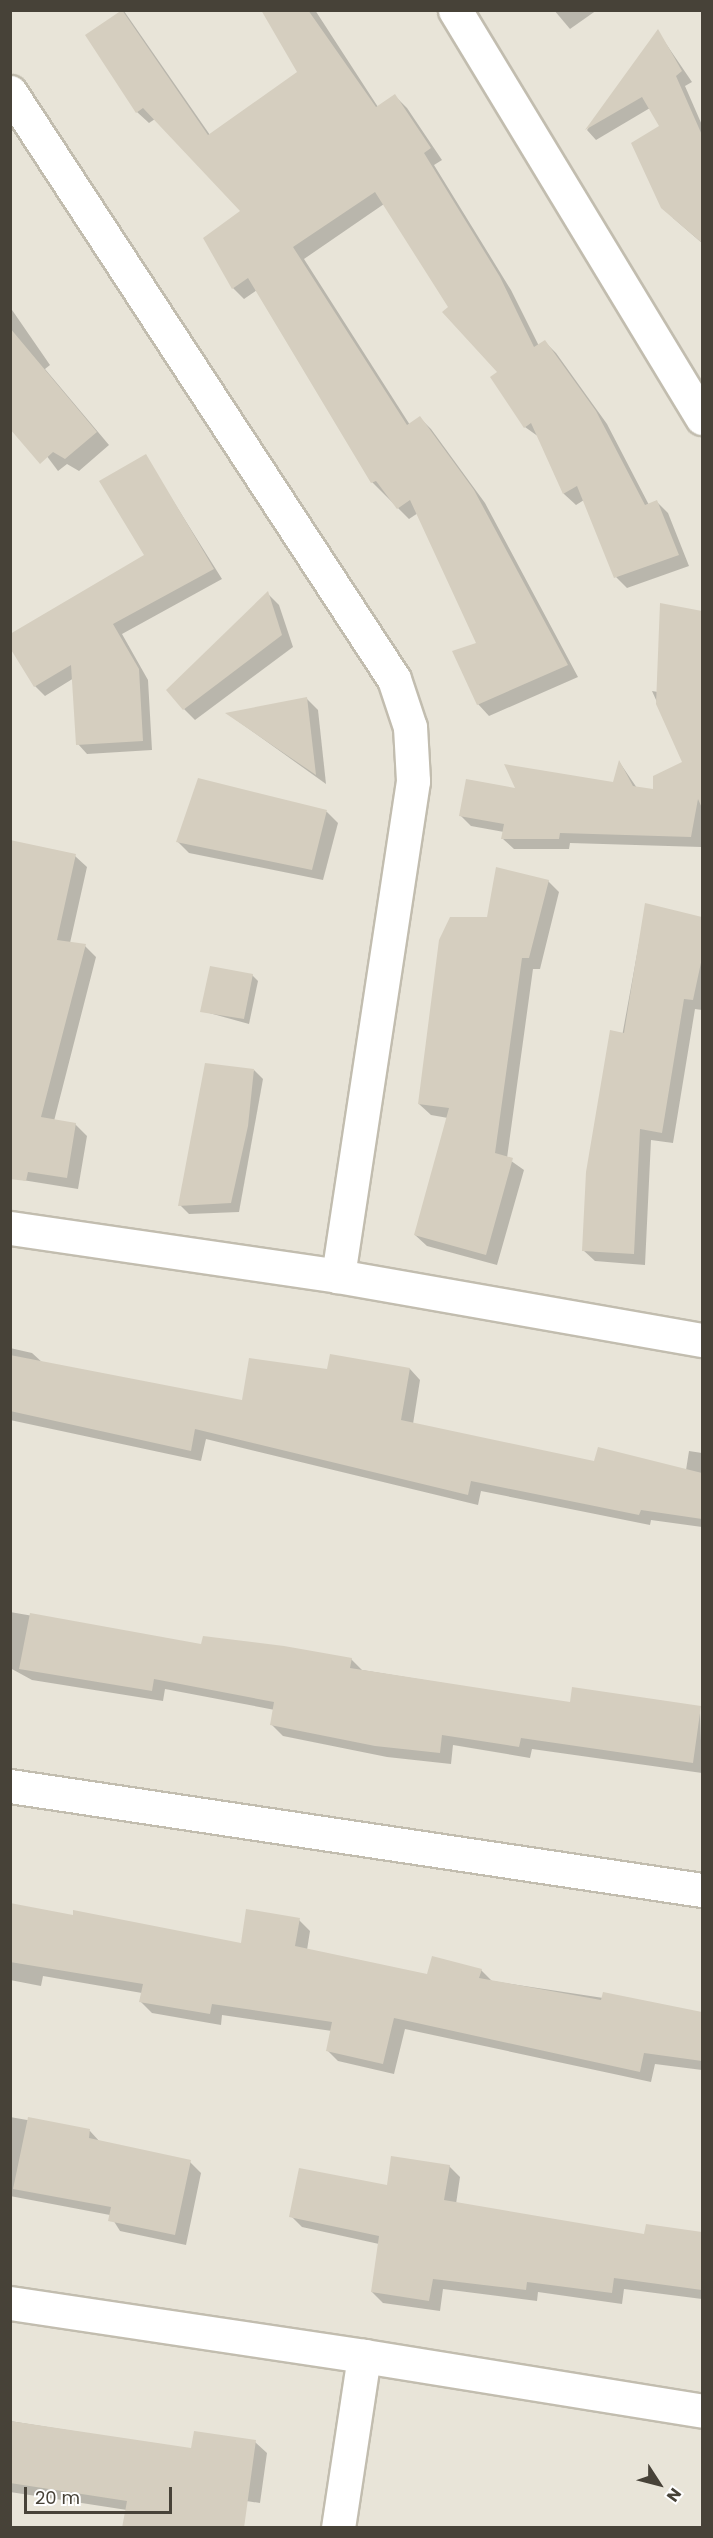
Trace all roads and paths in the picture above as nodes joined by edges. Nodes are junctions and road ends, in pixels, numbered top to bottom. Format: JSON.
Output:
{"nodes":[{"id":1,"x":455,"y":10,"type":"edge"},
{"id":2,"x":10,"y":92,"type":"edge"},
{"id":3,"x":702,"y":417,"type":"edge"},
{"id":4,"x":10,"y":1228,"type":"edge"},
{"id":5,"x":338,"y":1276,"type":"junction"},
{"id":6,"x":702,"y":1340,"type":"edge"},
{"id":7,"x":10,"y":1786,"type":"edge"},
{"id":8,"x":702,"y":1890,"type":"edge"},
{"id":9,"x":10,"y":2303,"type":"edge"},
{"id":10,"x":364,"y":2356,"type":"junction"},
{"id":11,"x":702,"y":2411,"type":"edge"},
{"id":12,"x":338,"y":2528,"type":"edge"}],
"edges":[{"from":1,"to":3,"type":"street"},
{"from":2,"to":5,"type":"street"},
{"from":4,"to":5,"type":"street"},
{"from":5,"to":6,"type":"street"},
{"from":7,"to":8,"type":"street"},
{"from":9,"to":10,"type":"street"},
{"from":10,"to":11,"type":"street"},
{"from":10,"to":12,"type":"street"}]}
